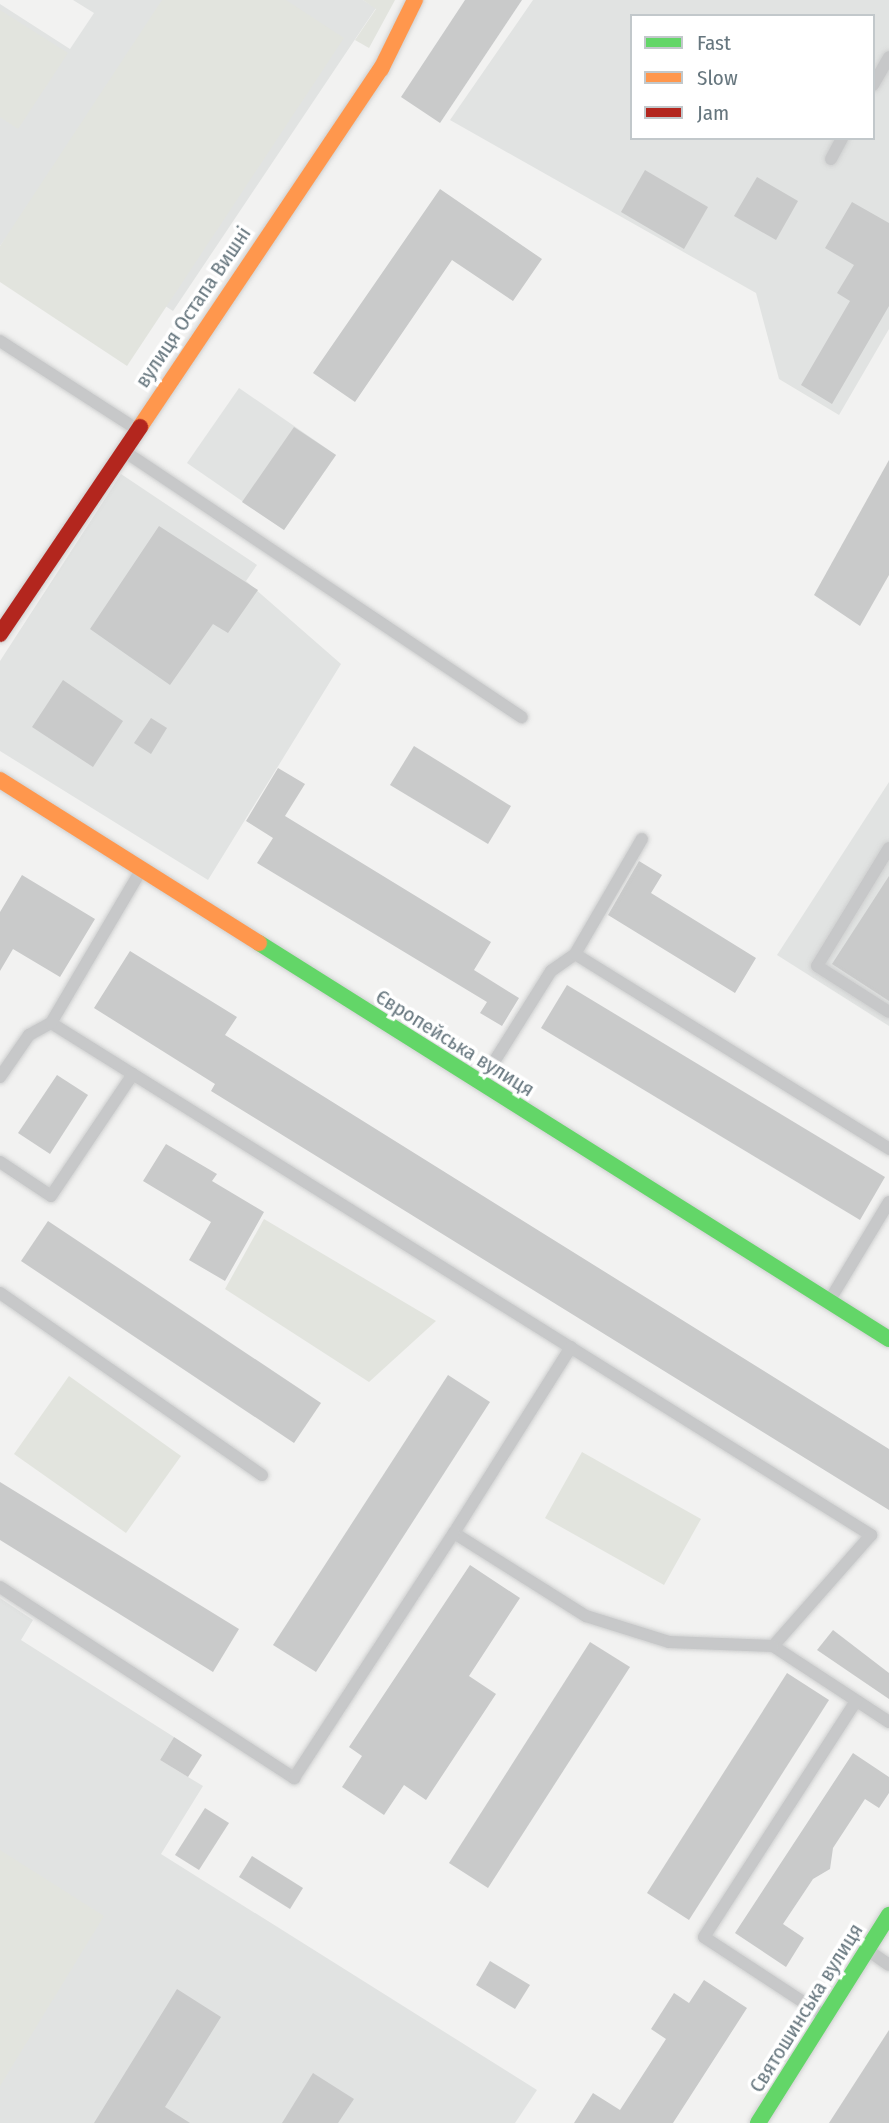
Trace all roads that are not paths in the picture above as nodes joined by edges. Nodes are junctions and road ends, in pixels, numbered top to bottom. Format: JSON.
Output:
{"nodes":[{"id":1,"x":415,"y":0,"type":"edge"},
{"id":2,"x":889,"y":57,"type":"edge"},
{"id":3,"x":875,"y":82,"type":"edge"},
{"id":4,"x":841,"y":140,"type":"edge"},
{"id":5,"x":831,"y":159,"type":"dead end"},
{"id":6,"x":0,"y":341,"type":"edge"},
{"id":7,"x":135,"y":428,"type":"junction"},
{"id":8,"x":121,"y":449,"type":"junction"},
{"id":9,"x":0,"y":635,"type":"edge"},
{"id":10,"x":522,"y":717,"type":"dead end"},
{"id":11,"x":0,"y":780,"type":"edge"},
{"id":12,"x":642,"y":839,"type":"dead end"},
{"id":13,"x":889,"y":848,"type":"edge"},
{"id":14,"x":141,"y":871,"type":"junction"},
{"id":15,"x":575,"y":954,"type":"junction"},
{"id":16,"x":889,"y":1012,"type":"edge"},
{"id":17,"x":51,"y":1023,"type":"junction"},
{"id":18,"x":133,"y":1074,"type":"junction"},
{"id":19,"x":0,"y":1077,"type":"edge"},
{"id":20,"x":480,"y":1084,"type":"junction"},
{"id":21,"x":889,"y":1149,"type":"edge"},
{"id":22,"x":0,"y":1161,"type":"edge"},
{"id":23,"x":889,"y":1202,"type":"edge"},
{"id":24,"x":0,"y":1293,"type":"edge"},
{"id":25,"x":829,"y":1302,"type":"junction"},
{"id":26,"x":889,"y":1339,"type":"edge"},
{"id":27,"x":570,"y":1347,"type":"junction"},
{"id":28,"x":262,"y":1475,"type":"dead end"},
{"id":29,"x":454,"y":1533,"type":"junction"},
{"id":30,"x":0,"y":1587,"type":"edge"},
{"id":31,"x":773,"y":1646,"type":"junction"},
{"id":32,"x":856,"y":1701,"type":"junction"},
{"id":33,"x":889,"y":1723,"type":"edge"},
{"id":34,"x":889,"y":1914,"type":"edge"},
{"id":35,"x":867,"y":1949,"type":"junction"},
{"id":36,"x":889,"y":1965,"type":"edge"},
{"id":37,"x":827,"y":2018,"type":"junction"},
{"id":38,"x":758,"y":2123,"type":"edge"}],
"edges":[{"from":1,"to":7,"type":"street","name":"вулиця Остапа Вишні"},
{"from":2,"to":3,"type":"lane"},
{"from":4,"to":5,"type":"lane"},
{"from":6,"to":7,"type":"lane"},
{"from":7,"to":8,"type":"street","name":"вулиця Остапа Вишні"},
{"from":8,"to":9,"type":"street","name":"вулиця Остапа Вишні"},
{"from":8,"to":10,"type":"lane"},
{"from":11,"to":14,"type":"street","name":"Європейська вулиця"},
{"from":12,"to":15,"type":"lane"},
{"from":13,"to":16,"type":"lane"},
{"from":14,"to":17,"type":"lane"},
{"from":14,"to":20,"type":"street","name":"Європейська вулиця"},
{"from":15,"to":20,"type":"lane"},
{"from":15,"to":21,"type":"lane"},
{"from":17,"to":18,"type":"lane"},
{"from":17,"to":19,"type":"lane"},
{"from":18,"to":22,"type":"lane"},
{"from":18,"to":27,"type":"lane"},
{"from":20,"to":25,"type":"street","name":"Європейська вулиця"},
{"from":23,"to":25,"type":"lane"},
{"from":24,"to":28,"type":"lane"},
{"from":25,"to":26,"type":"street","name":"Європейська вулиця"},
{"from":27,"to":29,"type":"lane"},
{"from":27,"to":31,"type":"lane"},
{"from":29,"to":30,"type":"lane"},
{"from":29,"to":31,"type":"lane"},
{"from":31,"to":32,"type":"lane"},
{"from":32,"to":33,"type":"lane"},
{"from":32,"to":37,"type":"lane"},
{"from":34,"to":35,"type":"street","name":"Святошинська вулиця"},
{"from":35,"to":36,"type":"lane"},
{"from":35,"to":37,"type":"street","name":"Святошинська вулиця"},
{"from":37,"to":38,"type":"street","name":"Святошинська вулиця"}]}
